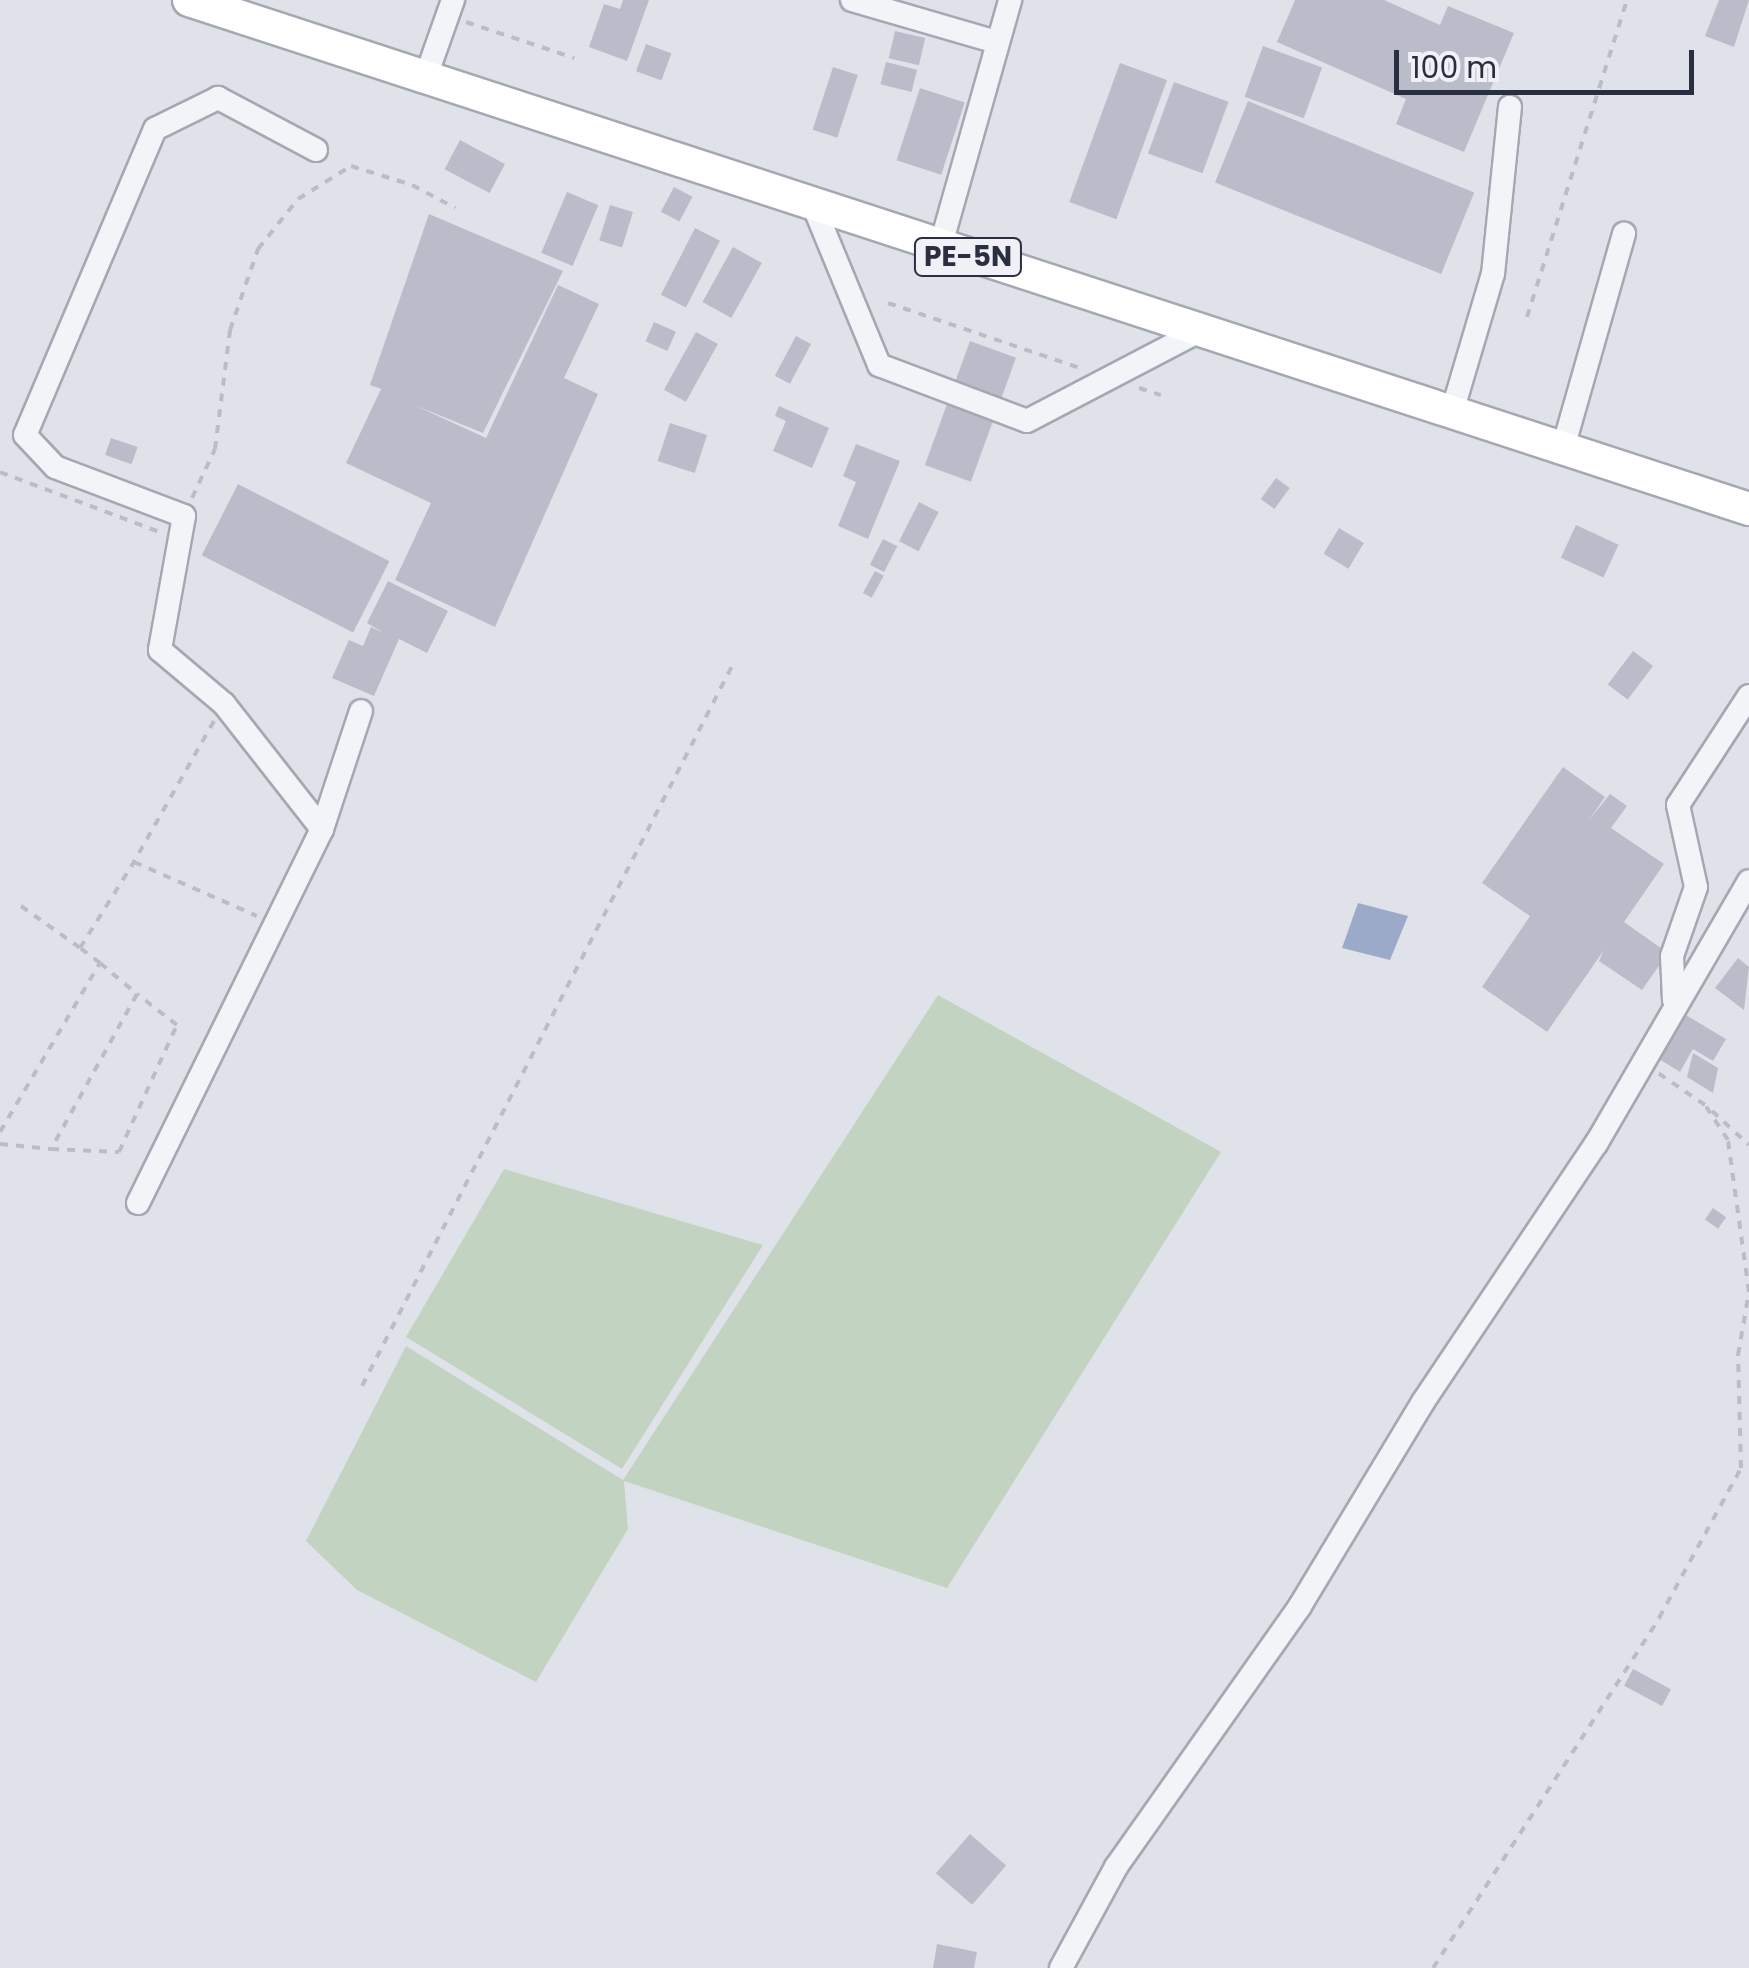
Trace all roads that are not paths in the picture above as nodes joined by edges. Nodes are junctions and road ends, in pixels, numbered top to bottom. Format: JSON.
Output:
{"nodes":[{"id":1,"x":189,"y":0,"type":"edge"},
{"id":2,"x":852,"y":0,"type":"edge"},
{"id":3,"x":1010,"y":0,"type":"edge"},
{"id":4,"x":450,"y":8,"type":"edge"},
{"id":5,"x":997,"y":42,"type":"junction"},
{"id":6,"x":425,"y":80,"type":"junction"},
{"id":7,"x":1510,"y":107,"type":"dead end"},
{"id":8,"x":316,"y":150,"type":"dead end"},
{"id":9,"x":814,"y":207,"type":"junction"},
{"id":10,"x":1624,"y":234,"type":"dead end"},
{"id":11,"x":940,"y":248,"type":"junction"},
{"id":12,"x":1201,"y":330,"type":"junction"},
{"id":13,"x":1452,"y":412,"type":"junction"},
{"id":14,"x":1564,"y":448,"type":"junction"},
{"id":15,"x":1749,"y":509,"type":"edge"},
{"id":16,"x":1749,"y":696,"type":"edge"},
{"id":17,"x":361,"y":710,"type":"dead end"},
{"id":18,"x":322,"y":830,"type":"junction"},
{"id":19,"x":1749,"y":881,"type":"edge"},
{"id":20,"x":1674,"y":1000,"type":"junction"},
{"id":21,"x":138,"y":1203,"type":"dead end"},
{"id":22,"x":1061,"y":1968,"type":"edge"}],
"edges":[{"from":1,"to":6,"type":"highway","number":"PE-5N"},
{"from":2,"to":5,"type":"street"},
{"from":3,"to":5,"type":"street"},
{"from":4,"to":6,"type":"street"},
{"from":5,"to":11,"type":"street"},
{"from":6,"to":9,"type":"highway","number":"PE-5N"},
{"from":7,"to":13,"type":"street"},
{"from":8,"to":18,"type":"street"},
{"from":9,"to":11,"type":"highway","number":"PE-5N"},
{"from":9,"to":12,"type":"street"},
{"from":10,"to":14,"type":"street"},
{"from":11,"to":12,"type":"highway","number":"PE-5N"},
{"from":12,"to":13,"type":"highway","number":"PE-5N"},
{"from":13,"to":14,"type":"highway","number":"PE-5N"},
{"from":14,"to":15,"type":"highway","number":"PE-5N"},
{"from":16,"to":20,"type":"street"},
{"from":17,"to":18,"type":"street"},
{"from":18,"to":21,"type":"street"},
{"from":19,"to":20,"type":"street"},
{"from":20,"to":22,"type":"street"}]}
